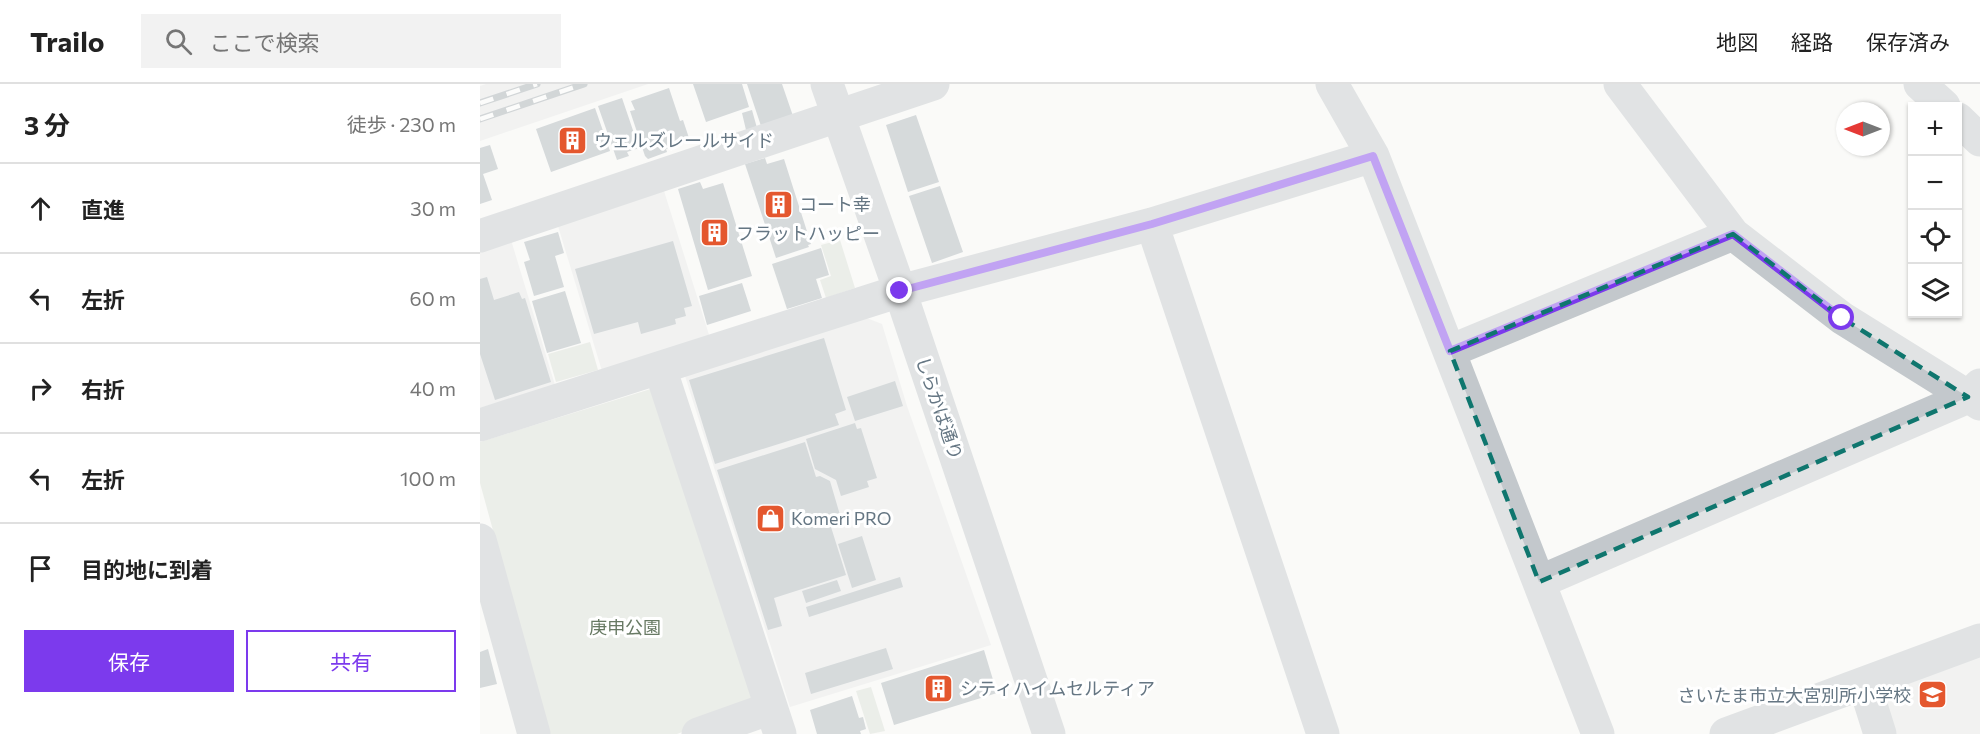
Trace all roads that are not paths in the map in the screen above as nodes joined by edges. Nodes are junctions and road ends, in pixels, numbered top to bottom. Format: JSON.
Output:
{"nodes":[{"id":1,"x":827,"y":84,"type":"edge"},
{"id":2,"x":933,"y":84,"type":"edge"},
{"id":3,"x":1332,"y":84,"type":"edge"},
{"id":4,"x":1620,"y":84,"type":"edge"},
{"id":5,"x":1920,"y":84,"type":"edge"},
{"id":6,"x":1940,"y":102,"type":"edge"},
{"id":7,"x":838,"y":115,"type":"junction"},
{"id":8,"x":1962,"y":123,"type":"edge"},
{"id":9,"x":1980,"y":140,"type":"edge"},
{"id":10,"x":1373,"y":156,"type":"junction"},
{"id":11,"x":1152,"y":224,"type":"junction"},
{"id":12,"x":1733,"y":234,"type":"junction"},
{"id":13,"x":480,"y":236,"type":"edge"},
{"id":14,"x":900,"y":291,"type":"junction"},
{"id":15,"x":1450,"y":351,"type":"junction"},
{"id":16,"x":660,"y":368,"type":"junction"},
{"id":17,"x":1976,"y":395,"type":"edge"},
{"id":18,"x":480,"y":425,"type":"edge"},
{"id":19,"x":480,"y":540,"type":"edge"},
{"id":20,"x":1539,"y":582,"type":"junction"},
{"id":21,"x":1980,"y":640,"type":"edge"},
{"id":22,"x":1864,"y":683,"type":"junction"},
{"id":23,"x":775,"y":721,"type":"edge"},
{"id":24,"x":534,"y":734,"type":"edge"},
{"id":25,"x":698,"y":734,"type":"edge"},
{"id":26,"x":1049,"y":734,"type":"edge"},
{"id":27,"x":1323,"y":734,"type":"edge"},
{"id":28,"x":1598,"y":734,"type":"edge"},
{"id":29,"x":1726,"y":734,"type":"edge"},
{"id":30,"x":1880,"y":734,"type":"edge"}],
"edges":[{"from":1,"to":7,"type":"street","name":"しらかば通り"},
{"from":2,"to":7,"type":"street"},
{"from":3,"to":10,"type":"street"},
{"from":4,"to":12,"type":"street"},
{"from":5,"to":6,"type":"street"},
{"from":7,"to":13,"type":"street"},
{"from":7,"to":14,"type":"street","name":"しらかば通り"},
{"from":8,"to":9,"type":"street"},
{"from":10,"to":11,"type":"street"},
{"from":10,"to":15,"type":"street"},
{"from":11,"to":14,"type":"street"},
{"from":11,"to":27,"type":"street"},
{"from":12,"to":15,"type":"street"},
{"from":12,"to":17,"type":"street"},
{"from":14,"to":16,"type":"street"},
{"from":14,"to":26,"type":"street","name":"しらかば通り"},
{"from":15,"to":20,"type":"street"},
{"from":16,"to":18,"type":"street"},
{"from":16,"to":23,"type":"street"},
{"from":17,"to":20,"type":"street"},
{"from":19,"to":24,"type":"street"},
{"from":20,"to":28,"type":"street"},
{"from":21,"to":22,"type":"street"},
{"from":22,"to":29,"type":"street"},
{"from":22,"to":30,"type":"street"},
{"from":23,"to":25,"type":"street"}]}
